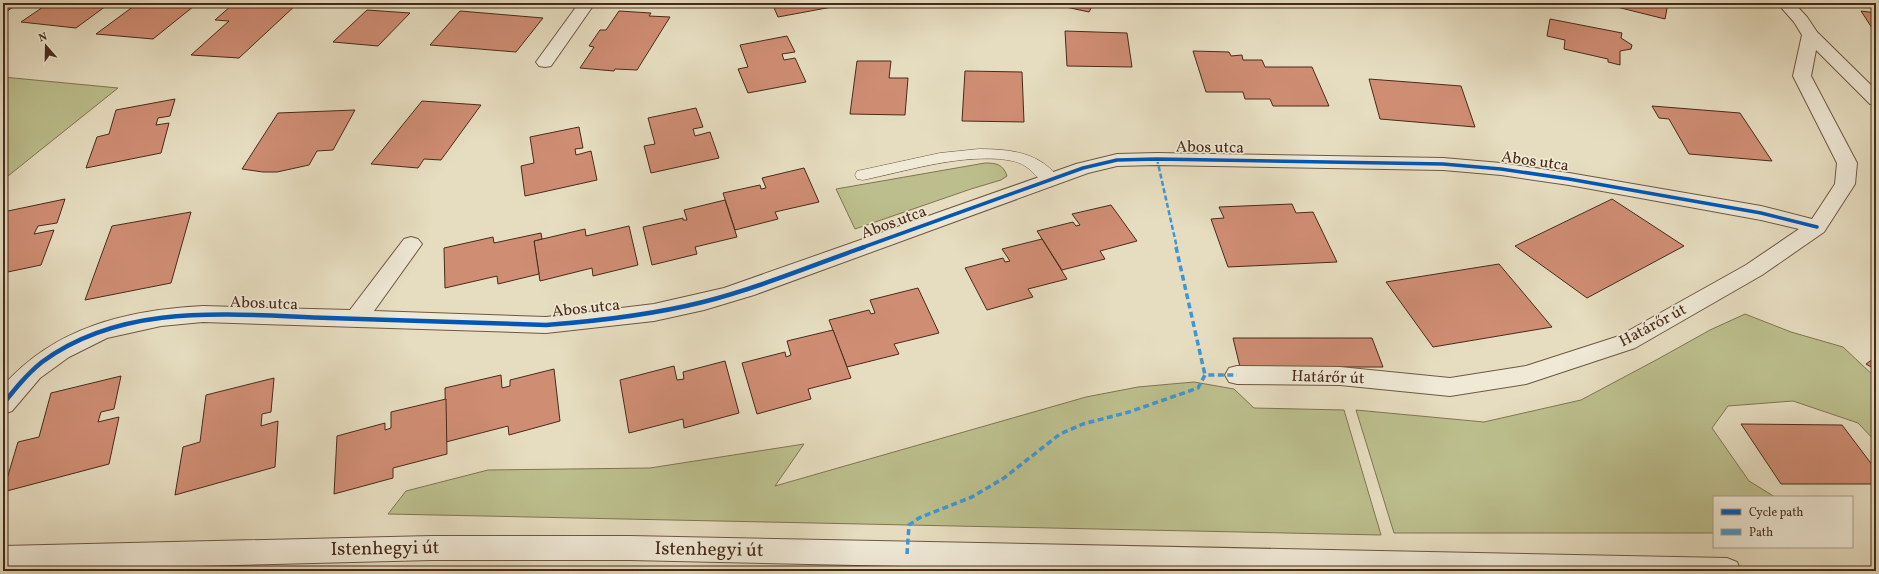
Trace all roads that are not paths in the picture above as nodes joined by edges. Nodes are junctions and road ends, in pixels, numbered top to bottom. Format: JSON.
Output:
{"nodes":[{"id":1,"x":587,"y":3,"type":"edge"},
{"id":2,"x":1785,"y":3,"type":"edge"},
{"id":3,"x":1810,"y":35,"type":"junction"},
{"id":4,"x":545,"y":62,"type":"dead end"},
{"id":5,"x":1876,"y":100,"type":"edge"},
{"id":6,"x":863,"y":175,"type":"dead end"},
{"id":7,"x":1051,"y":180,"type":"junction"},
{"id":8,"x":1817,"y":227,"type":"junction"},
{"id":9,"x":411,"y":244,"type":"dead end"},
{"id":10,"x":356,"y":319,"type":"junction"},
{"id":11,"x":1237,"y":376,"type":"dead end"},
{"id":12,"x":3,"y":404,"type":"edge"},
{"id":13,"x":3,"y":559,"type":"edge"},
{"id":14,"x":1727,"y":571,"type":"edge"}],
"edges":[{"from":1,"to":4,"type":"street"},
{"from":2,"to":3,"type":"street"},
{"from":3,"to":5,"type":"street"},
{"from":3,"to":8,"type":"street","name":"Határőr út"},
{"from":6,"to":7,"type":"lane"},
{"from":7,"to":8,"type":"street","name":"Abos utca"},
{"from":7,"to":10,"type":"street","name":"Abos utca"},
{"from":8,"to":11,"type":"street","name":"Határőr út"},
{"from":9,"to":10,"type":"street"},
{"from":10,"to":12,"type":"street","name":"Abos utca"},
{"from":13,"to":14,"type":"street","name":"Istenhegyi út"}]}
